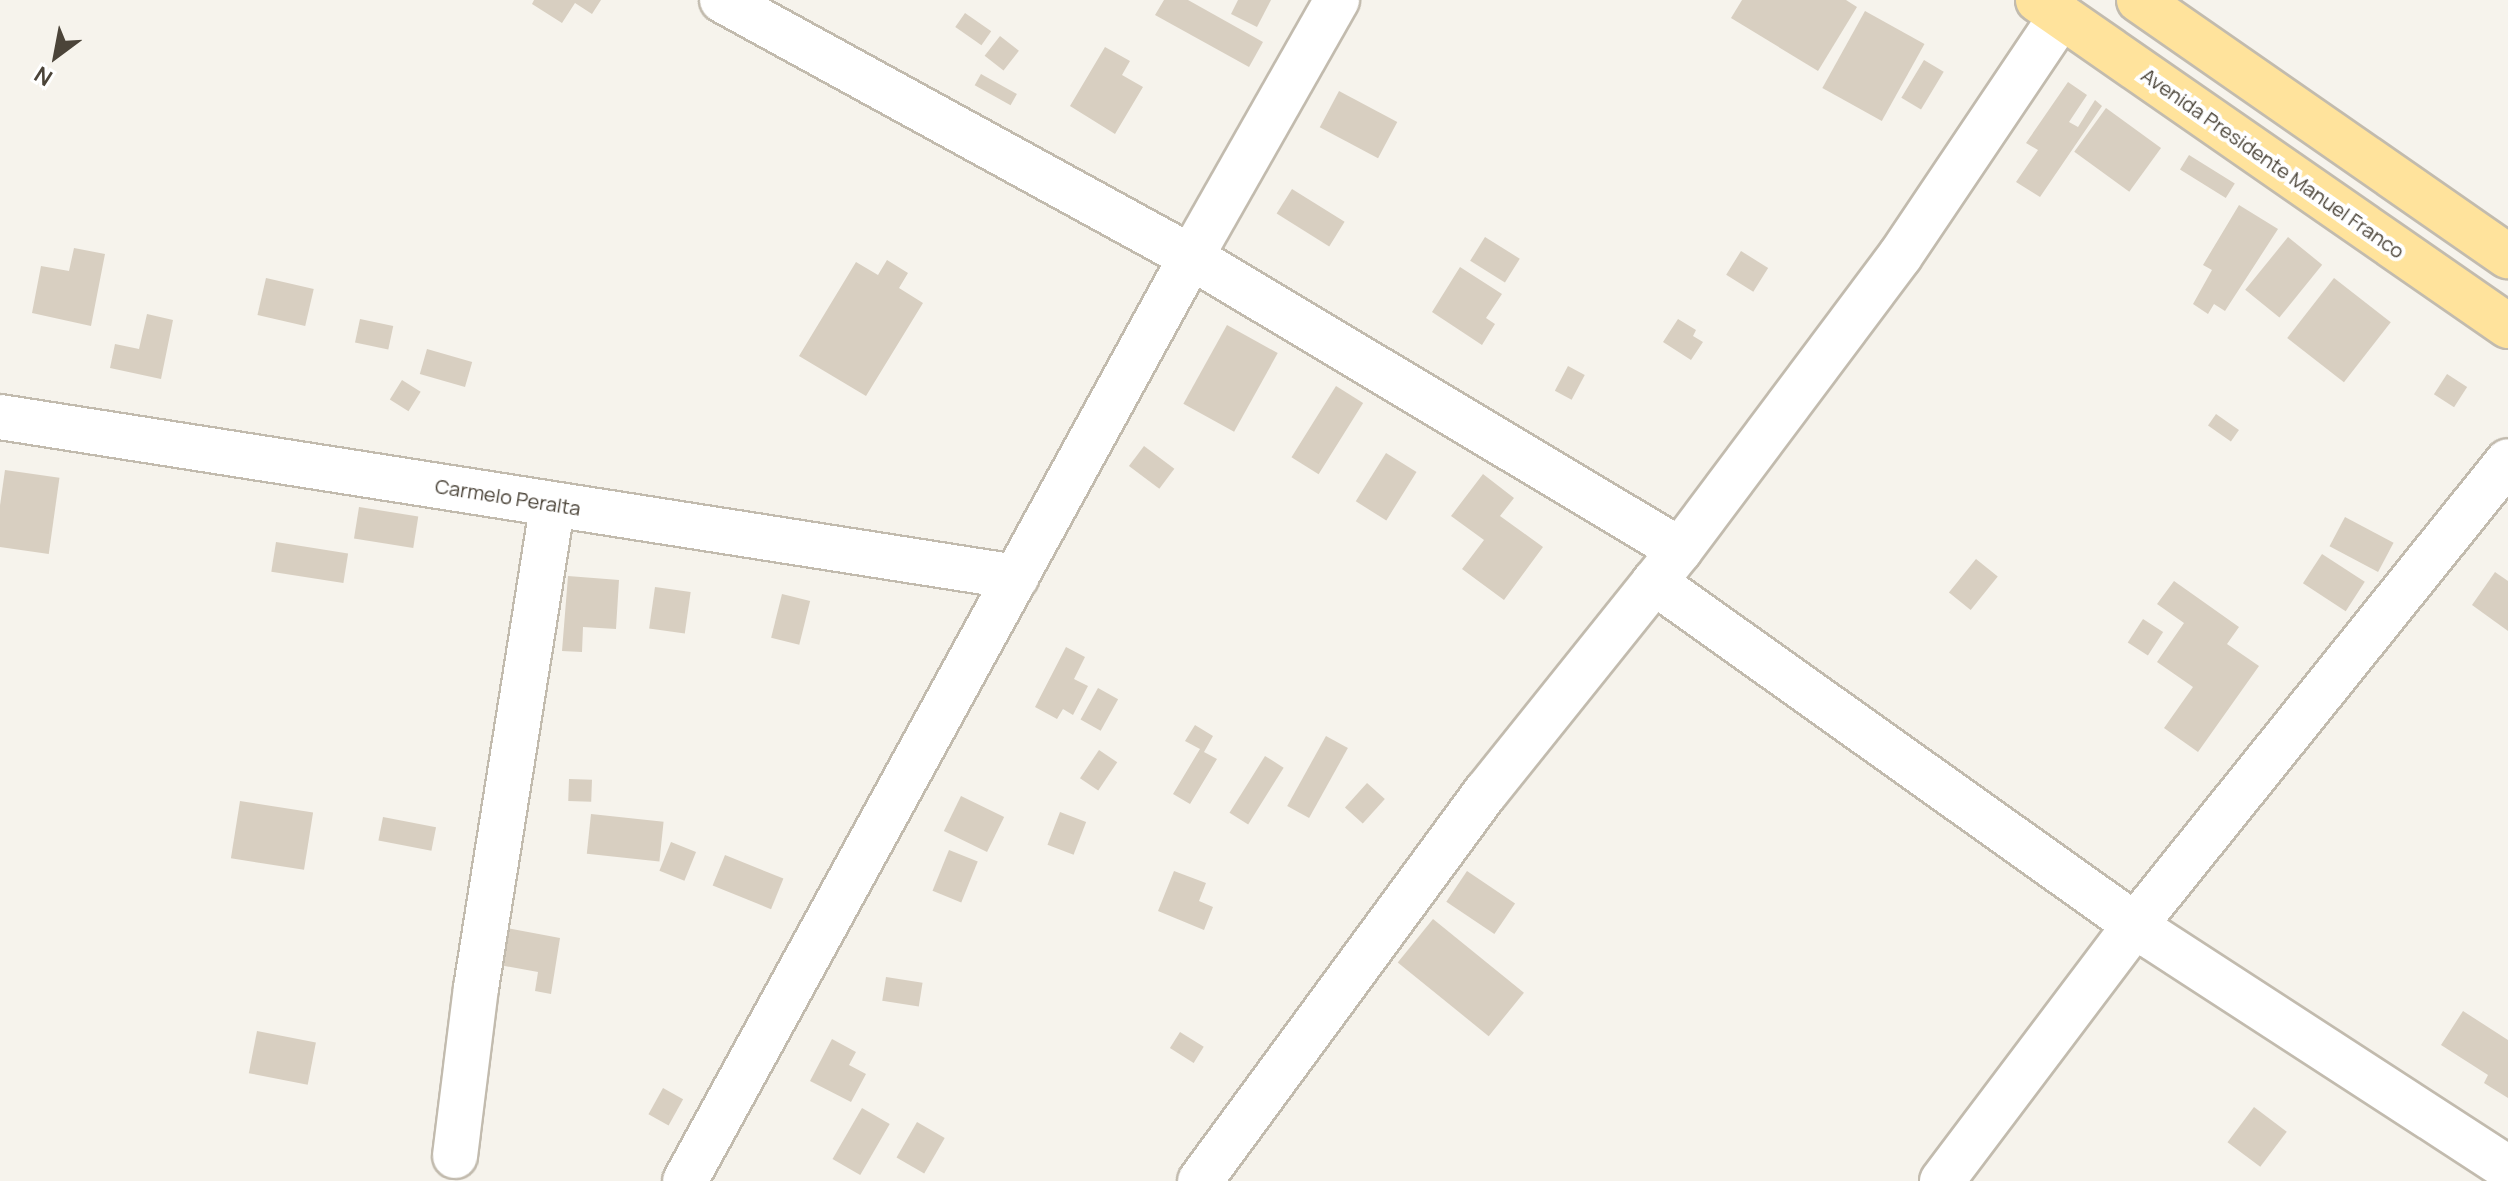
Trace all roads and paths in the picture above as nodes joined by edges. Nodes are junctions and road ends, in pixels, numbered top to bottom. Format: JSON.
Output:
{"nodes":[{"id":1,"x":722,"y":0,"type":"edge"},
{"id":2,"x":1337,"y":0,"type":"edge"},
{"id":3,"x":2139,"y":0,"type":"edge"},
{"id":4,"x":2050,"y":8,"type":"edge"},
{"id":5,"x":2508,"y":256,"type":"edge"},
{"id":6,"x":1191,"y":257,"type":"junction"},
{"id":7,"x":2508,"y":326,"type":"edge"},
{"id":8,"x":0,"y":417,"type":"edge"},
{"id":9,"x":2508,"y":461,"type":"edge"},
{"id":10,"x":553,"y":504,"type":"junction"},
{"id":11,"x":1667,"y":566,"type":"junction"},
{"id":12,"x":1016,"y":577,"type":"junction"},
{"id":13,"x":2135,"y":925,"type":"junction"},
{"id":14,"x":455,"y":1156,"type":"dead end"},
{"id":15,"x":2508,"y":1168,"type":"edge"},
{"id":16,"x":685,"y":1181,"type":"edge"},
{"id":17,"x":1200,"y":1181,"type":"edge"},
{"id":18,"x":1942,"y":1181,"type":"edge"}],
"edges":[{"from":1,"to":6,"type":"street"},
{"from":2,"to":6,"type":"street"},
{"from":3,"to":5,"type":"main road"},
{"from":4,"to":7,"type":"main road","name":"Avenida Presidente Manuel Franco"},
{"from":4,"to":11,"type":"street"},
{"from":6,"to":11,"type":"street"},
{"from":6,"to":12,"type":"street"},
{"from":8,"to":10,"type":"street","name":"Carmelo Peralta"},
{"from":9,"to":13,"type":"street"},
{"from":10,"to":12,"type":"street","name":"Carmelo Peralta"},
{"from":10,"to":14,"type":"street"},
{"from":11,"to":13,"type":"street"},
{"from":11,"to":17,"type":"street"},
{"from":12,"to":16,"type":"street"},
{"from":13,"to":15,"type":"street"},
{"from":13,"to":18,"type":"street"}]}
